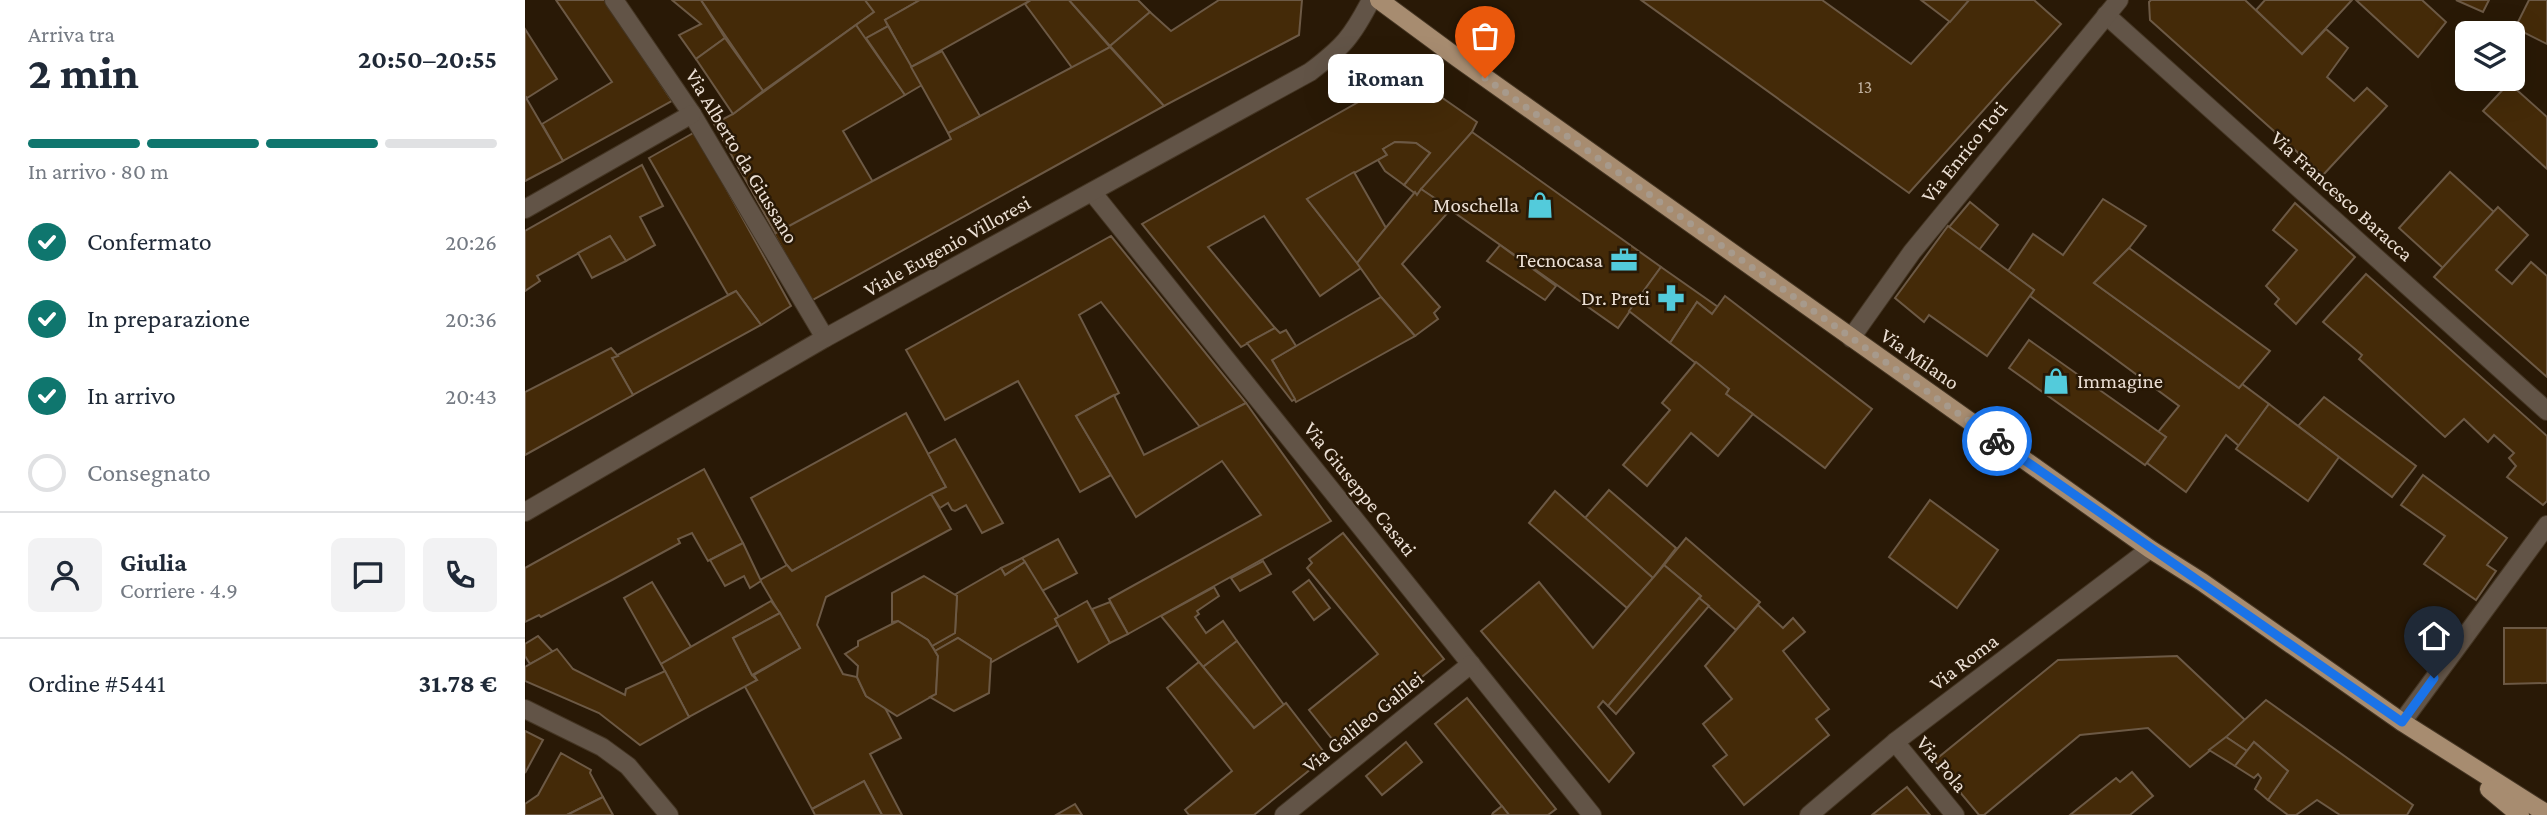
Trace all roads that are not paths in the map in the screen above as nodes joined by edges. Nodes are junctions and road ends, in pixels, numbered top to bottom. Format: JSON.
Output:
{"nodes":[{"id":1,"x":614,"y":0,"type":"edge"},
{"id":2,"x":1371,"y":0,"type":"edge"},
{"id":3,"x":1379,"y":0,"type":"edge"},
{"id":4,"x":2119,"y":0,"type":"edge"},
{"id":5,"x":2106,"y":15,"type":"junction"},
{"id":6,"x":692,"y":114,"type":"junction"},
{"id":7,"x":1092,"y":192,"type":"junction"},
{"id":8,"x":525,"y":209,"type":"edge"},
{"id":9,"x":825,"y":338,"type":"junction"},
{"id":10,"x":1851,"y":338,"type":"junction"},
{"id":11,"x":2547,"y":411,"type":"edge"},
{"id":12,"x":525,"y":512,"type":"edge"},
{"id":13,"x":2547,"y":526,"type":"edge"},
{"id":14,"x":2150,"y":549,"type":"junction"},
{"id":15,"x":1471,"y":664,"type":"junction"},
{"id":16,"x":525,"y":709,"type":"edge"},
{"id":17,"x":2402,"y":722,"type":"junction"},
{"id":18,"x":1895,"y":743,"type":"junction"},
{"id":19,"x":2441,"y":748,"type":"junction"},
{"id":20,"x":2547,"y":814,"type":"edge"},
{"id":21,"x":669,"y":815,"type":"edge"},
{"id":22,"x":1284,"y":815,"type":"edge"},
{"id":23,"x":1592,"y":815,"type":"edge"},
{"id":24,"x":1809,"y":815,"type":"edge"},
{"id":25,"x":1955,"y":815,"type":"edge"},
{"id":26,"x":2520,"y":815,"type":"edge"}],
"edges":[{"from":1,"to":6,"type":"street","name":"Via Alberto da Giussano"},
{"from":2,"to":7,"type":"street","name":"Viale Eugenio Villoresi"},
{"from":3,"to":10,"type":"main road","name":"Via Milano"},
{"from":4,"to":5,"type":"street","name":"Via Enrico Toti"},
{"from":5,"to":10,"type":"street","name":"Via Enrico Toti"},
{"from":5,"to":11,"type":"street","name":"Via Francesco Baracca"},
{"from":6,"to":8,"type":"street"},
{"from":6,"to":9,"type":"street","name":"Via Alberto da Giussano"},
{"from":7,"to":9,"type":"street","name":"Viale Eugenio Villoresi"},
{"from":7,"to":15,"type":"street","name":"Via Giuseppe Casati"},
{"from":9,"to":12,"type":"street","name":"Viale Eugenio Villoresi"},
{"from":10,"to":14,"type":"main road","name":"Via Milano"},
{"from":13,"to":17,"type":"street"},
{"from":14,"to":17,"type":"main road","name":"Via Milano"},
{"from":14,"to":18,"type":"street","name":"Via Roma"},
{"from":15,"to":22,"type":"street","name":"Via Galileo Galilei"},
{"from":15,"to":23,"type":"street","name":"Via Giuseppe Casati"},
{"from":16,"to":21,"type":"street"},
{"from":17,"to":19,"type":"main road","name":"Via Milano"},
{"from":18,"to":24,"type":"street","name":"Via Roma"},
{"from":18,"to":25,"type":"street","name":"Via Pola"},
{"from":19,"to":20,"type":"main road","name":"Via Milano"},
{"from":19,"to":26,"type":"main road","name":"Via Milano"}]}
